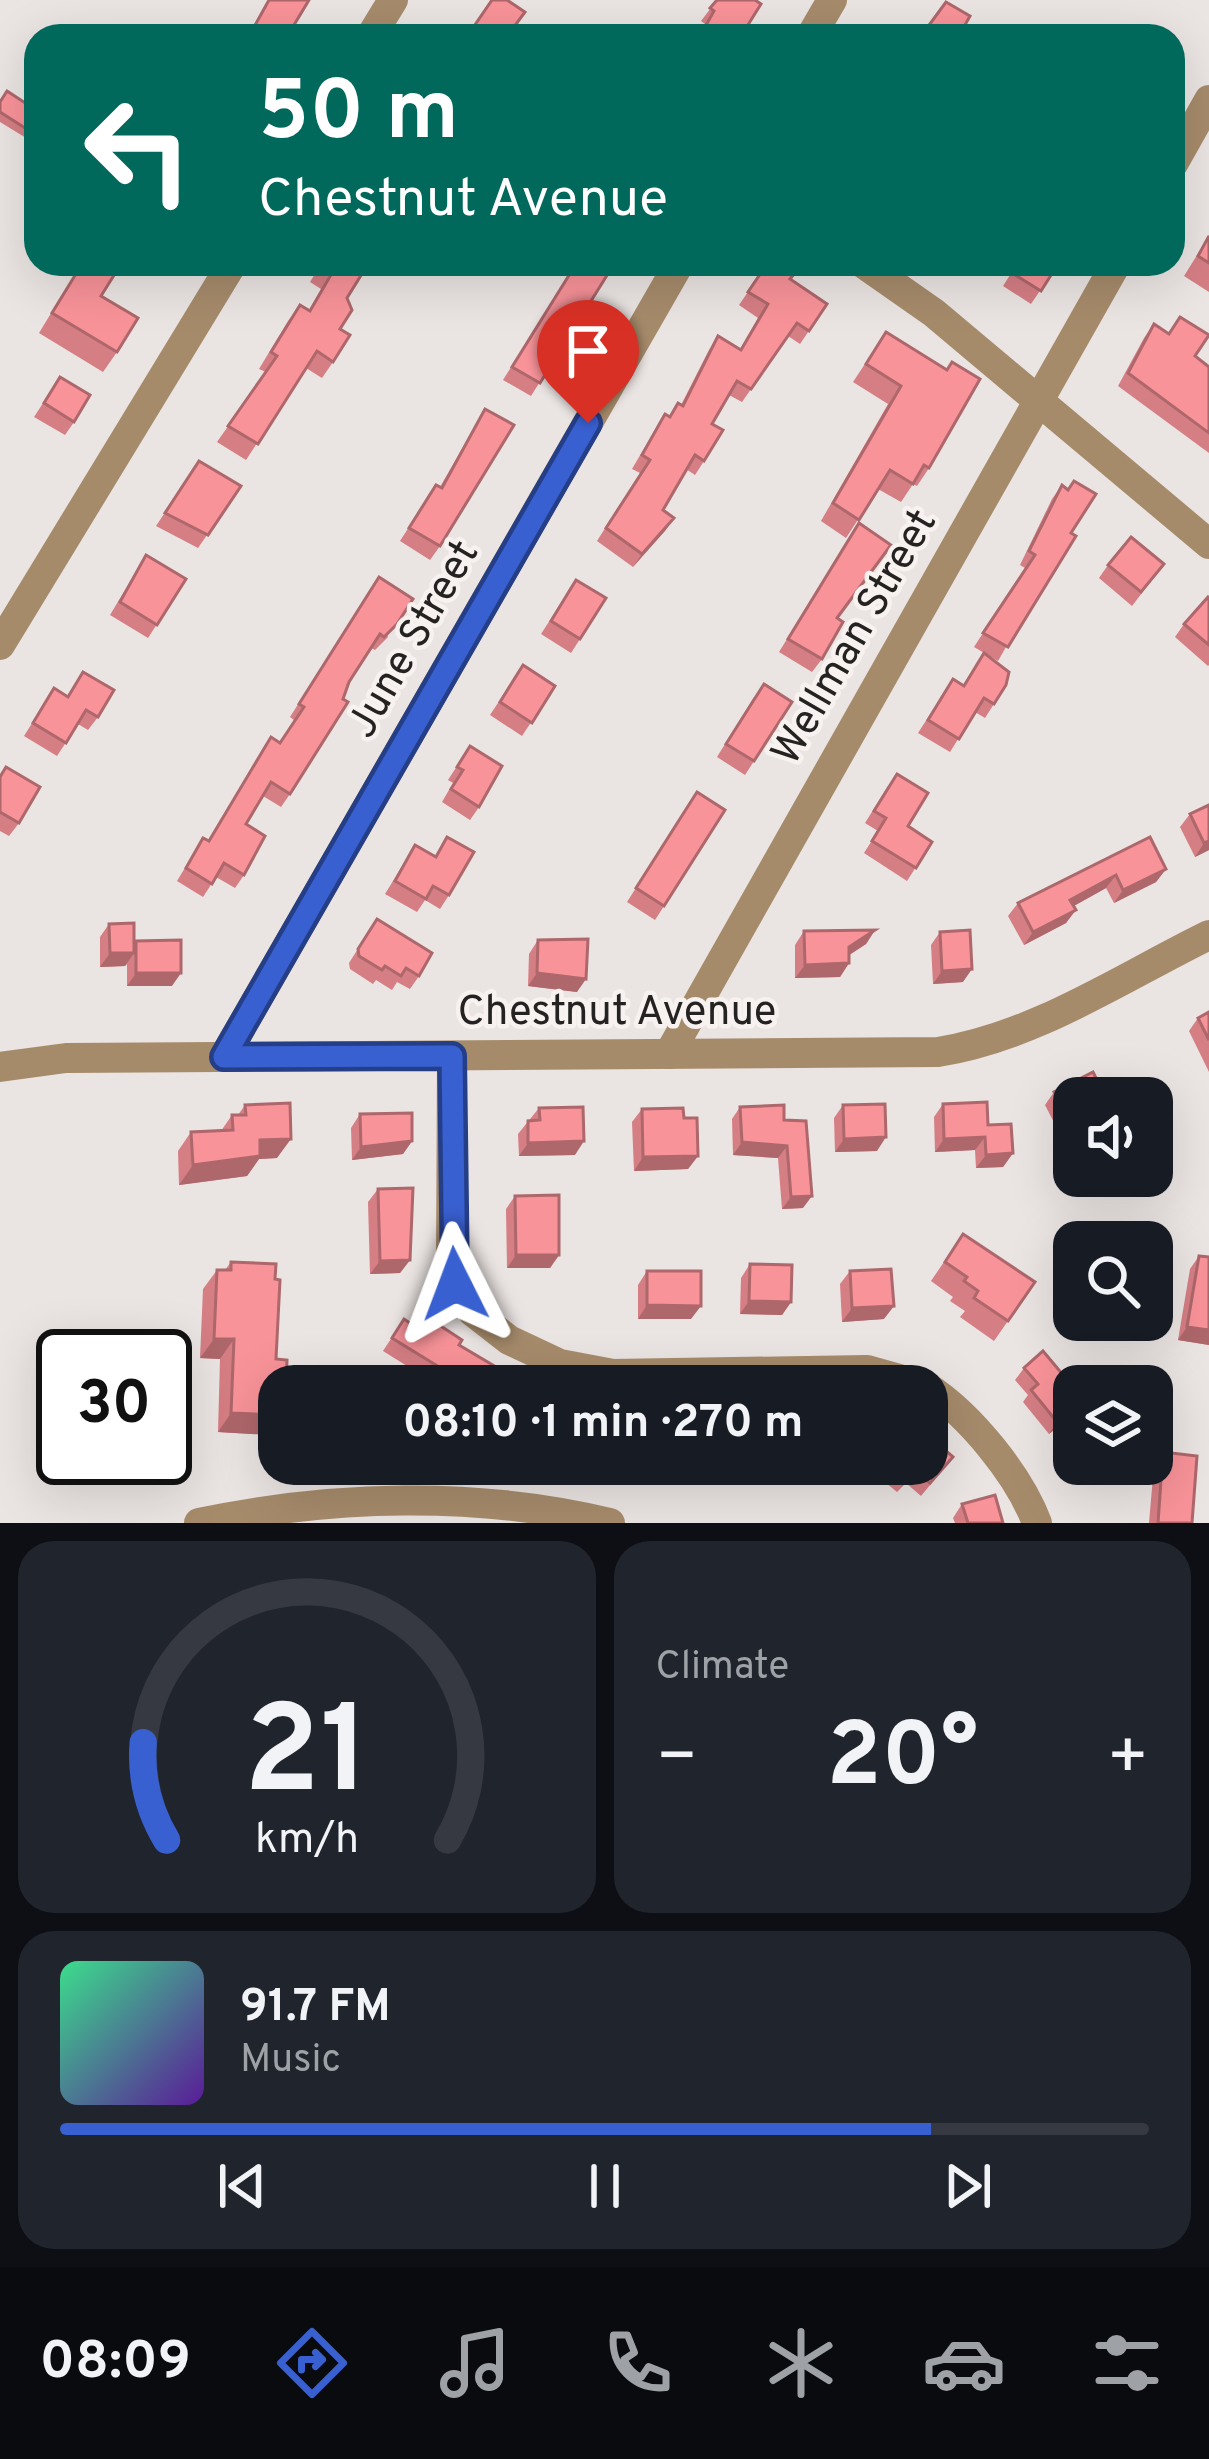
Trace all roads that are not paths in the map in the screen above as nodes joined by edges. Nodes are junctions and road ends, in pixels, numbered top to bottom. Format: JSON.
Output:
{"nodes":[{"id":1,"x":1209,"y":100,"type":"edge"},
{"id":2,"x":1185,"y":143,"type":"edge"},
{"id":3,"x":225,"y":276,"type":"edge"},
{"id":4,"x":672,"y":276,"type":"edge"},
{"id":5,"x":881,"y":276,"type":"edge"},
{"id":6,"x":1109,"y":276,"type":"edge"},
{"id":7,"x":1039,"y":401,"type":"junction"},
{"id":8,"x":1209,"y":544,"type":"edge"},
{"id":9,"x":0,"y":645,"type":"edge"},
{"id":10,"x":1209,"y":934,"type":"edge"},
{"id":11,"x":669,"y":1054,"type":"junction"},
{"id":12,"x":452,"y":1056,"type":"junction"},
{"id":13,"x":224,"y":1057,"type":"junction"},
{"id":14,"x":0,"y":1067,"type":"edge"},
{"id":15,"x":565,"y":1365,"type":"edge"},
{"id":16,"x":948,"y":1404,"type":"edge"},
{"id":17,"x":199,"y":1523,"type":"edge"},
{"id":18,"x":610,"y":1523,"type":"edge"},
{"id":19,"x":1037,"y":1523,"type":"edge"}],
"edges":[{"from":1,"to":2,"type":"street"},
{"from":3,"to":9,"type":"street"},
{"from":4,"to":13,"type":"street","name":"June Street"},
{"from":5,"to":7,"type":"street"},
{"from":6,"to":7,"type":"street","name":"Wellman Street"},
{"from":7,"to":8,"type":"street"},
{"from":7,"to":11,"type":"street","name":"Wellman Street"},
{"from":10,"to":11,"type":"street","name":"Chestnut Avenue"},
{"from":11,"to":12,"type":"street","name":"Chestnut Avenue"},
{"from":12,"to":13,"type":"street","name":"Chestnut Avenue"},
{"from":12,"to":15,"type":"street"},
{"from":13,"to":14,"type":"street","name":"Chestnut Avenue"},
{"from":16,"to":19,"type":"street"},
{"from":17,"to":18,"type":"street"}]}
